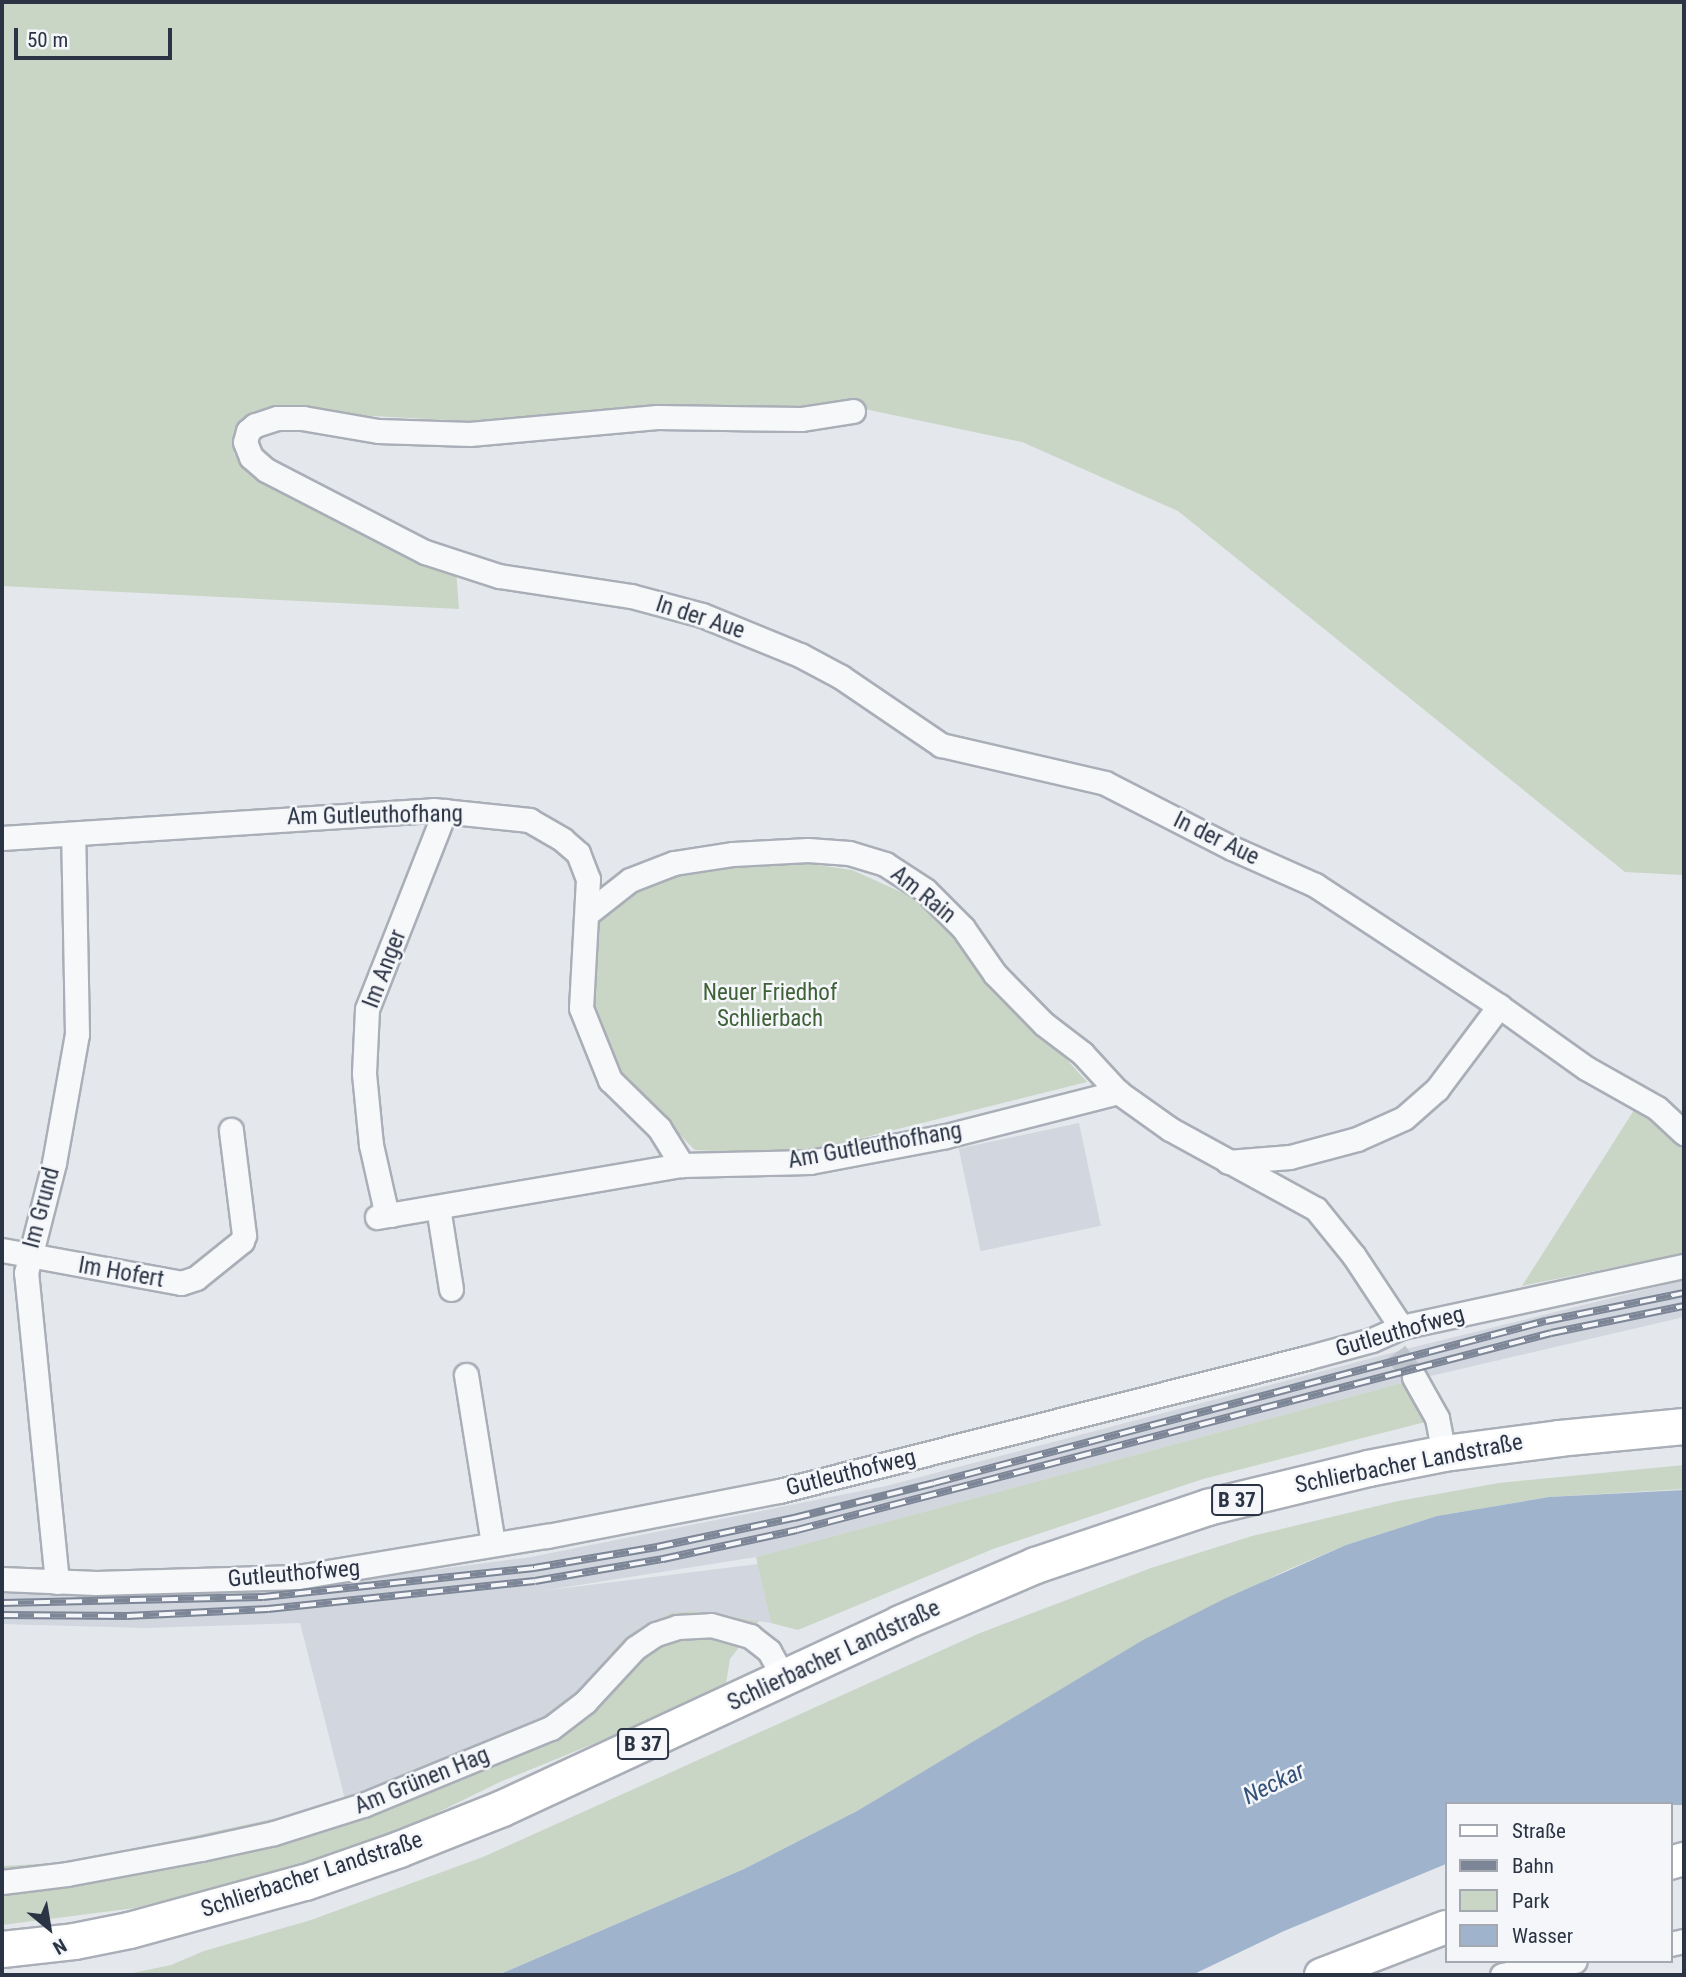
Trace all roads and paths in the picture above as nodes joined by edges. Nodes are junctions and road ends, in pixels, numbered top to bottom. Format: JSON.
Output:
{"nodes":[{"id":1,"x":853,"y":411,"type":"dead end"},
{"id":2,"x":445,"y":811,"type":"junction"},
{"id":3,"x":73,"y":834,"type":"junction"},
{"id":4,"x":2,"y":838,"type":"edge"},
{"id":5,"x":588,"y":914,"type":"junction"},
{"id":6,"x":1499,"y":1006,"type":"junction"},
{"id":7,"x":1118,"y":1092,"type":"junction"},
{"id":8,"x":231,"y":1130,"type":"dead end"},
{"id":9,"x":1684,"y":1133,"type":"edge"},
{"id":10,"x":1228,"y":1162,"type":"junction"},
{"id":11,"x":682,"y":1165,"type":"junction"},
{"id":12,"x":438,"y":1207,"type":"junction"},
{"id":13,"x":2,"y":1250,"type":"edge"},
{"id":14,"x":28,"y":1256,"type":"junction"},
{"id":15,"x":1354,"y":1256,"type":"junction"},
{"id":16,"x":1684,"y":1266,"type":"edge"},
{"id":17,"x":451,"y":1289,"type":"dead end"},
{"id":18,"x":1377,"y":1322,"type":"dead end"},
{"id":19,"x":1396,"y":1342,"type":"junction"},
{"id":20,"x":466,"y":1375,"type":"dead end"},
{"id":21,"x":1414,"y":1377,"type":"tunnel mouth"},
{"id":22,"x":1684,"y":1426,"type":"edge"},
{"id":23,"x":1444,"y":1453,"type":"junction"},
{"id":24,"x":493,"y":1544,"type":"junction"},
{"id":25,"x":2,"y":1579,"type":"edge"},
{"id":26,"x":57,"y":1583,"type":"junction"},
{"id":27,"x":783,"y":1678,"type":"junction"},
{"id":28,"x":2,"y":1882,"type":"edge"},
{"id":29,"x":1444,"y":1928,"type":"edge"},
{"id":30,"x":2,"y":1950,"type":"edge"},
{"id":31,"x":1565,"y":1963,"type":"edge"},
{"id":32,"x":1321,"y":1975,"type":"edge"},
{"id":33,"x":1502,"y":1975,"type":"edge"}],
"edges":[{"from":1,"to":6,"type":"street","name":"In der Aue"},
{"from":2,"to":3,"type":"street","name":"Am Gutleuthofhang"},
{"from":2,"to":5,"type":"street","name":"Am Gutleuthofhang"},
{"from":2,"to":12,"type":"street","name":"Im Anger"},
{"from":3,"to":4,"type":"street","name":"Am Gutleuthofhang"},
{"from":3,"to":14,"type":"street","name":"Im Grund"},
{"from":5,"to":7,"type":"street","name":"Am Rain"},
{"from":5,"to":11,"type":"street","name":"Am Gutleuthofhang"},
{"from":6,"to":9,"type":"street","name":"In der Aue"},
{"from":6,"to":10,"type":"street"},
{"from":7,"to":10,"type":"street"},
{"from":7,"to":11,"type":"street","name":"Am Gutleuthofhang"},
{"from":8,"to":14,"type":"street","name":"Im Hofert"},
{"from":10,"to":15,"type":"street"},
{"from":11,"to":12,"type":"street"},
{"from":12,"to":17,"type":"street"},
{"from":13,"to":14,"type":"street","name":"Im Hofert"},
{"from":14,"to":26,"type":"street","name":"Im Grund"},
{"from":15,"to":18,"type":"street"},
{"from":15,"to":19,"type":"street"},
{"from":16,"to":19,"type":"street","name":"Gutleuthofweg"},
{"from":19,"to":24,"type":"street","name":"Gutleuthofweg"},
{"from":20,"to":24,"type":"street"},
{"from":21,"to":23,"type":"street"},
{"from":22,"to":23,"type":"main road","name":"Schlierbacher Landstraße","number":"B 37"},
{"from":23,"to":27,"type":"main road","name":"Schlierbacher Landstraße","number":"B 37"},
{"from":24,"to":26,"type":"street","name":"Gutleuthofweg"},
{"from":25,"to":26,"type":"street","name":"Gutleuthofweg"},
{"from":27,"to":28,"type":"street","name":"Am Grünen Hag"},
{"from":27,"to":30,"type":"main road","name":"Schlierbacher Landstraße","number":"B 37"},
{"from":29,"to":32,"type":"main road"},
{"from":31,"to":33,"type":"street"}]}
